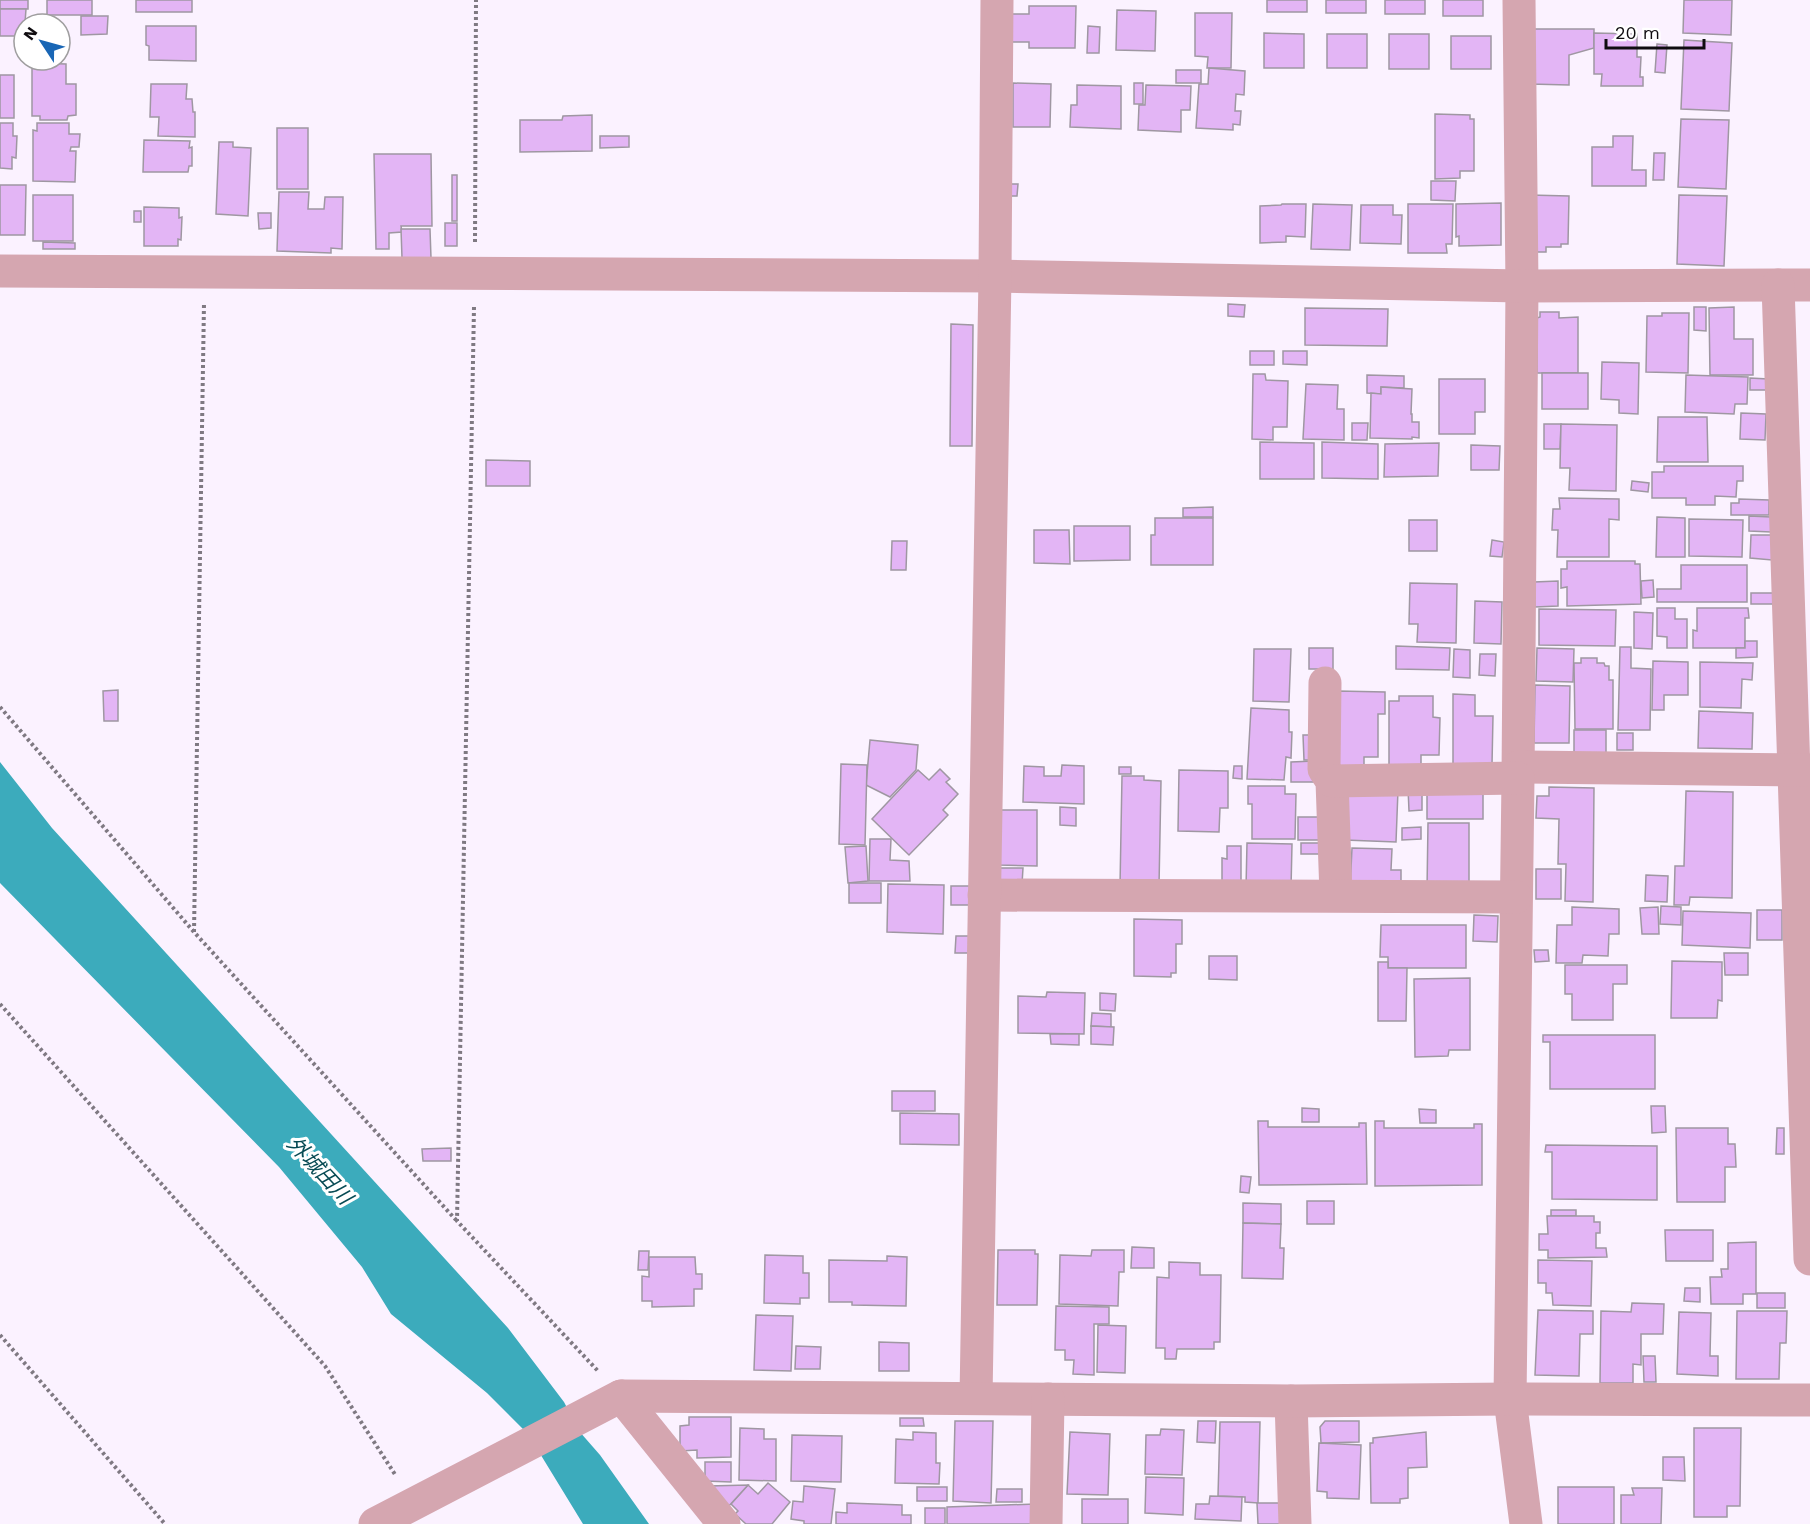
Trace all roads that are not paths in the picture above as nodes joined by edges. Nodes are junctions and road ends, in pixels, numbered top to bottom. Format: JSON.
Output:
{"nodes":[{"id":1,"x":997,"y":0,"type":"edge"},
{"id":2,"x":1519,"y":0,"type":"edge"},
{"id":3,"x":0,"y":271,"type":"edge"},
{"id":4,"x":995,"y":276,"type":"junction"},
{"id":5,"x":1778,"y":285,"type":"junction"},
{"id":6,"x":1810,"y":285,"type":"edge"},
{"id":7,"x":1522,"y":286,"type":"junction"},
{"id":8,"x":1324,"y":683,"type":"dead end"},
{"id":9,"x":1802,"y":770,"type":"edge"},
{"id":10,"x":1518,"y":773,"type":"junction"},
{"id":11,"x":1332,"y":781,"type":"junction"},
{"id":12,"x":984,"y":895,"type":"junction"},
{"id":13,"x":1336,"y":895,"type":"junction"},
{"id":14,"x":1516,"y":897,"type":"junction"},
{"id":15,"x":1810,"y":1259,"type":"edge"},
{"id":16,"x":616,"y":1398,"type":"junction"},
{"id":17,"x":976,"y":1398,"type":"junction"},
{"id":18,"x":1047,"y":1399,"type":"junction"},
{"id":19,"x":1510,"y":1399,"type":"junction"},
{"id":20,"x":1291,"y":1401,"type":"junction"},
{"id":21,"x":1810,"y":1401,"type":"edge"},
{"id":22,"x":375,"y":1524,"type":"edge"},
{"id":23,"x":724,"y":1524,"type":"edge"},
{"id":24,"x":1046,"y":1524,"type":"edge"},
{"id":25,"x":1295,"y":1524,"type":"edge"},
{"id":26,"x":1526,"y":1524,"type":"edge"}],
"edges":[{"from":1,"to":4,"type":"street"},
{"from":2,"to":7,"type":"street"},
{"from":3,"to":4,"type":"street"},
{"from":4,"to":7,"type":"street"},
{"from":4,"to":12,"type":"street"},
{"from":5,"to":6,"type":"street"},
{"from":5,"to":7,"type":"street"},
{"from":5,"to":9,"type":"street"},
{"from":7,"to":10,"type":"street"},
{"from":8,"to":11,"type":"street"},
{"from":9,"to":10,"type":"street"},
{"from":9,"to":15,"type":"street"},
{"from":10,"to":11,"type":"street"},
{"from":10,"to":14,"type":"street"},
{"from":11,"to":13,"type":"street"},
{"from":12,"to":13,"type":"street"},
{"from":12,"to":17,"type":"street"},
{"from":13,"to":14,"type":"street"},
{"from":14,"to":19,"type":"street"},
{"from":16,"to":17,"type":"street"},
{"from":16,"to":22,"type":"street"},
{"from":16,"to":23,"type":"street"},
{"from":17,"to":18,"type":"street"},
{"from":18,"to":20,"type":"street"},
{"from":18,"to":24,"type":"street"},
{"from":19,"to":20,"type":"street"},
{"from":19,"to":21,"type":"street"},
{"from":19,"to":26,"type":"street"},
{"from":20,"to":25,"type":"street"}]}
